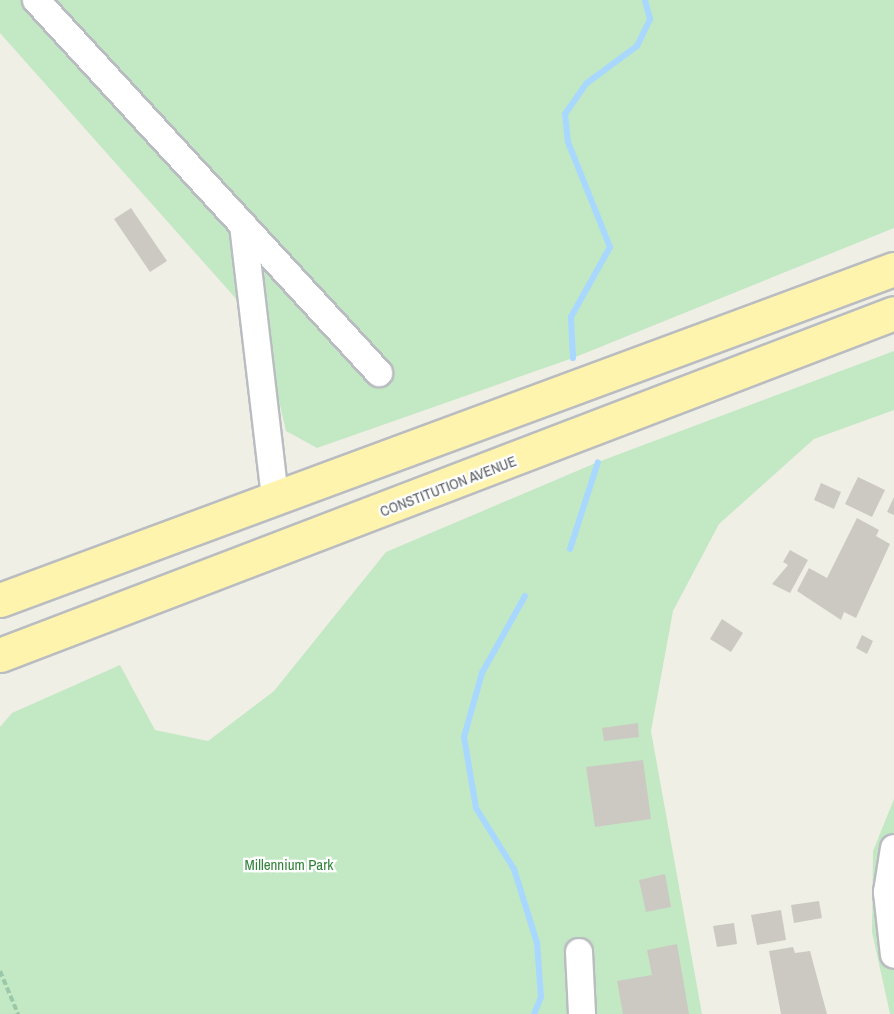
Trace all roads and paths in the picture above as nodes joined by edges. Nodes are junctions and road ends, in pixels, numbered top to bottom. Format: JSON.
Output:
{"nodes":[{"id":1,"x":36,"y":0,"type":"edge"},
{"id":2,"x":243,"y":225,"type":"junction"},
{"id":3,"x":894,"y":269,"type":"edge"},
{"id":4,"x":894,"y":312,"type":"edge"},
{"id":5,"x":379,"y":372,"type":"dead end"},
{"id":6,"x":276,"y":499,"type":"junction"},
{"id":7,"x":0,"y":600,"type":"edge"},
{"id":8,"x":0,"y":655,"type":"edge"},
{"id":9,"x":894,"y":848,"type":"edge"},
{"id":10,"x":579,"y":951,"type":"dead end"},
{"id":11,"x":894,"y":955,"type":"edge"},
{"id":12,"x":0,"y":971,"type":"edge"},
{"id":13,"x":18,"y":1014,"type":"edge"},
{"id":14,"x":582,"y":1014,"type":"edge"}],
"edges":[{"from":1,"to":2,"type":"street"},
{"from":2,"to":5,"type":"street"},
{"from":2,"to":6,"type":"street"},
{"from":3,"to":6,"type":"main road"},
{"from":4,"to":8,"type":"main road","name":"CONSTITUTION AVENUE"},
{"from":6,"to":7,"type":"main road"},
{"from":9,"to":11,"type":"street"},
{"from":10,"to":14,"type":"street"},
{"from":12,"to":13,"type":"path"}]}
